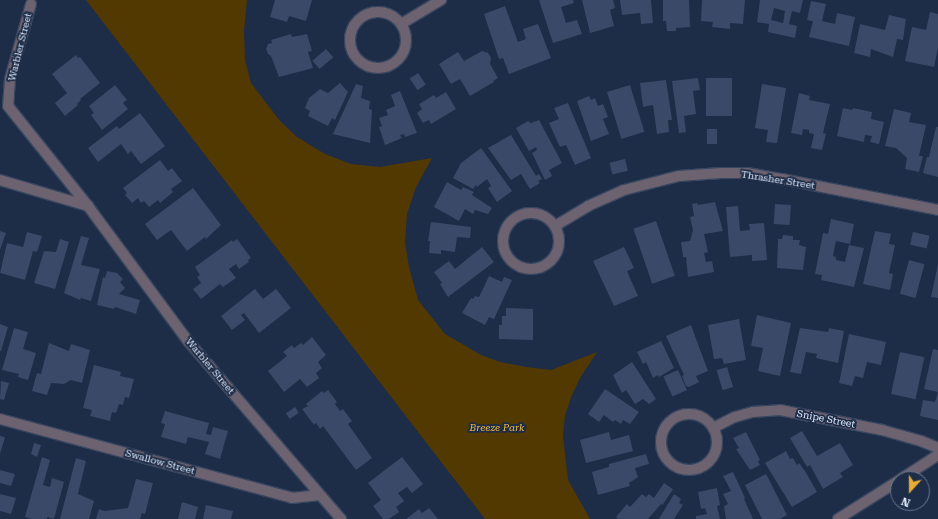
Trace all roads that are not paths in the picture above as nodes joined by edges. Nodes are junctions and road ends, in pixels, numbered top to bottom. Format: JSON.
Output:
{"nodes":[{"id":1,"x":441,"y":0,"type":"edge"},
{"id":2,"x":31,"y":4,"type":"dead end"},
{"id":3,"x":401,"y":24,"type":"junction"},
{"id":4,"x":0,"y":180,"type":"edge"},
{"id":5,"x":88,"y":206,"type":"junction"},
{"id":6,"x":938,"y":210,"type":"edge"},
{"id":7,"x":555,"y":226,"type":"junction"},
{"id":8,"x":0,"y":419,"type":"edge"},
{"id":9,"x":713,"y":428,"type":"junction"},
{"id":10,"x":938,"y":448,"type":"edge"},
{"id":11,"x":938,"y":455,"type":"edge"},
{"id":12,"x":913,"y":471,"type":"edge"},
{"id":13,"x":890,"y":486,"type":"edge"},
{"id":14,"x":320,"y":495,"type":"junction"},
{"id":15,"x":341,"y":519,"type":"edge"},
{"id":16,"x":838,"y":519,"type":"edge"}],
"edges":[{"from":1,"to":3,"type":"street"},
{"from":2,"to":5,"type":"street","name":"Warbler Street"},
{"from":3,"to":3,"type":"street"},
{"from":4,"to":5,"type":"street"},
{"from":5,"to":14,"type":"street","name":"Warbler Street"},
{"from":6,"to":7,"type":"street","name":"Thrasher Street"},
{"from":7,"to":7,"type":"street"},
{"from":8,"to":14,"type":"street","name":"Swallow Street"},
{"from":9,"to":9,"type":"street"},
{"from":9,"to":10,"type":"street","name":"Snipe Street"},
{"from":11,"to":12,"type":"street"},
{"from":13,"to":16,"type":"street"},
{"from":14,"to":15,"type":"street","name":"Warbler Street"}]}
